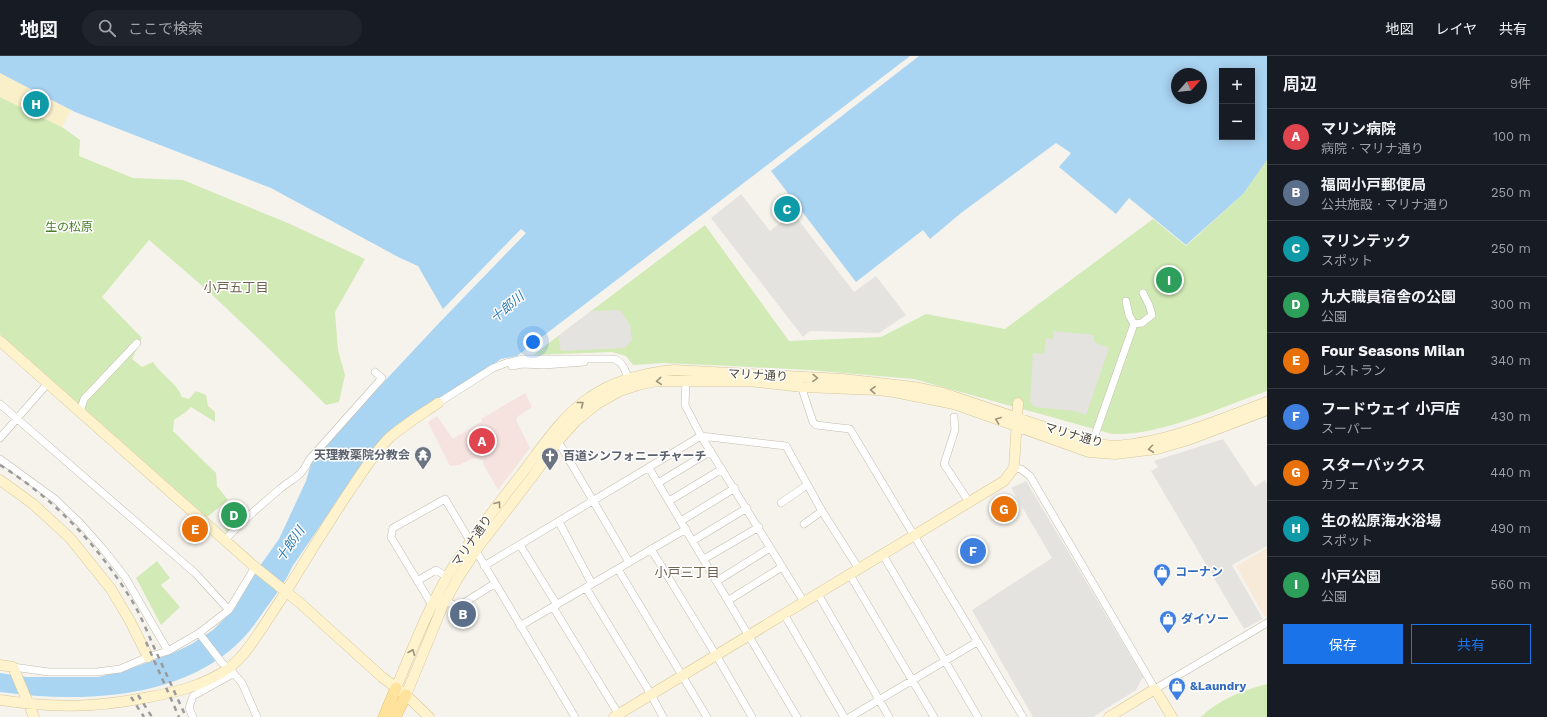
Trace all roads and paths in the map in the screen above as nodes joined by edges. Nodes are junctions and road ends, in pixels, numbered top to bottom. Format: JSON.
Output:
{"nodes":[{"id":1,"x":1144,"y":293,"type":"dead end"},
{"id":2,"x":1126,"y":302,"type":"dead end"},
{"id":3,"x":1134,"y":324,"type":"junction"},
{"id":4,"x":0,"y":342,"type":"edge"},
{"id":5,"x":137,"y":343,"type":"dead end"},
{"id":6,"x":375,"y":372,"type":"dead end"},
{"id":7,"x":628,"y":378,"type":"junction"},
{"id":8,"x":686,"y":380,"type":"junction"},
{"id":9,"x":48,"y":383,"type":"junction"},
{"id":10,"x":803,"y":387,"type":"junction"},
{"id":11,"x":1267,"y":402,"type":"edge"},
{"id":12,"x":1018,"y":403,"type":"dead end"},
{"id":13,"x":0,"y":404,"type":"edge"},
{"id":14,"x":438,"y":404,"type":"joint"},
{"id":15,"x":1267,"y":410,"type":"edge"},
{"id":16,"x":80,"y":412,"type":"junction"},
{"id":17,"x":954,"y":417,"type":"dead end"},
{"id":18,"x":17,"y":418,"type":"junction"},
{"id":19,"x":1018,"y":423,"type":"junction"},
{"id":20,"x":1095,"y":435,"type":"dead end"},
{"id":21,"x":701,"y":436,"type":"junction"},
{"id":22,"x":0,"y":438,"type":"edge"},
{"id":23,"x":558,"y":441,"type":"junction"},
{"id":24,"x":711,"y":451,"type":"junction"},
{"id":25,"x":0,"y":459,"type":"edge"},
{"id":26,"x":649,"y":468,"type":"junction"},
{"id":27,"x":1014,"y":468,"type":"junction"},
{"id":28,"x":722,"y":469,"type":"junction"},
{"id":29,"x":0,"y":480,"type":"edge"},
{"id":30,"x":658,"y":483,"type":"junction"},
{"id":31,"x":806,"y":485,"type":"junction"},
{"id":32,"x":735,"y":488,"type":"junction"},
{"id":33,"x":593,"y":501,"type":"junction"},
{"id":34,"x":669,"y":501,"type":"junction"},
{"id":35,"x":969,"y":502,"type":"junction"},
{"id":36,"x":782,"y":503,"type":"dead end"},
{"id":37,"x":747,"y":508,"type":"junction"},
{"id":38,"x":822,"y":511,"type":"junction"},
{"id":39,"x":681,"y":521,"type":"junction"},
{"id":40,"x":559,"y":522,"type":"junction"},
{"id":41,"x":804,"y":524,"type":"dead end"},
{"id":42,"x":759,"y":527,"type":"junction"},
{"id":43,"x":686,"y":529,"type":"junction"},
{"id":44,"x":914,"y":536,"type":"junction"},
{"id":45,"x":224,"y":540,"type":"junction"},
{"id":46,"x":694,"y":540,"type":"junction"},
{"id":47,"x":470,"y":541,"type":"junction"},
{"id":48,"x":520,"y":545,"type":"junction"},
{"id":49,"x":770,"y":548,"type":"junction"},
{"id":50,"x":651,"y":550,"type":"junction"},
{"id":51,"x":475,"y":551,"type":"junction"},
{"id":52,"x":883,"y":555,"type":"junction"},
{"id":53,"x":704,"y":559,"type":"junction"},
{"id":54,"x":630,"y":562,"type":"junction"},
{"id":55,"x":484,"y":566,"type":"junction"},
{"id":56,"x":255,"y":567,"type":"junction"},
{"id":57,"x":782,"y":567,"type":"junction"},
{"id":58,"x":618,"y":569,"type":"junction"},
{"id":59,"x":859,"y":569,"type":"junction"},
{"id":60,"x":850,"y":575,"type":"junction"},
{"id":61,"x":447,"y":577,"type":"junction"},
{"id":62,"x":417,"y":581,"type":"junction"},
{"id":63,"x":717,"y":581,"type":"junction"},
{"id":64,"x":494,"y":584,"type":"junction"},
{"id":65,"x":592,"y":584,"type":"junction"},
{"id":66,"x":586,"y":588,"type":"junction"},
{"id":67,"x":285,"y":592,"type":"junction"},
{"id":68,"x":818,"y":594,"type":"junction"},
{"id":69,"x":729,"y":600,"type":"junction"},
{"id":70,"x":445,"y":601,"type":"junction"},
{"id":71,"x":804,"y":602,"type":"junction"},
{"id":72,"x":432,"y":605,"type":"junction"},
{"id":73,"x":555,"y":606,"type":"junction"},
{"id":74,"x":229,"y":610,"type":"junction"},
{"id":75,"x":784,"y":614,"type":"junction"},
{"id":76,"x":1267,"y":623,"type":"edge"},
{"id":77,"x":520,"y":626,"type":"junction"},
{"id":78,"x":201,"y":635,"type":"junction"},
{"id":79,"x":749,"y":635,"type":"junction"},
{"id":80,"x":977,"y":642,"type":"junction"},
{"id":81,"x":168,"y":651,"type":"junction"},
{"id":82,"x":148,"y":656,"type":"junction"},
{"id":83,"x":716,"y":656,"type":"junction"},
{"id":84,"x":944,"y":661,"type":"junction"},
{"id":85,"x":0,"y":665,"type":"edge"},
{"id":86,"x":228,"y":668,"type":"junction"},
{"id":87,"x":14,"y":669,"type":"junction"},
{"id":88,"x":683,"y":675,"type":"junction"},
{"id":89,"x":913,"y":680,"type":"junction"},
{"id":90,"x":396,"y":688,"type":"junction"},
{"id":91,"x":1155,"y":689,"type":"junction"},
{"id":92,"x":406,"y":695,"type":"junction"},
{"id":93,"x":651,"y":695,"type":"junction"},
{"id":94,"x":0,"y":700,"type":"edge"},
{"id":95,"x":879,"y":700,"type":"junction"},
{"id":96,"x":28,"y":702,"type":"junction"},
{"id":97,"x":617,"y":716,"type":"edge"},
{"id":98,"x":34,"y":717,"type":"edge"},
{"id":99,"x":193,"y":717,"type":"edge"},
{"id":100,"x":256,"y":717,"type":"edge"},
{"id":101,"x":392,"y":717,"type":"edge"},
{"id":102,"x":429,"y":717,"type":"edge"},
{"id":103,"x":575,"y":717,"type":"edge"},
{"id":104,"x":663,"y":717,"type":"edge"},
{"id":105,"x":707,"y":717,"type":"edge"},
{"id":106,"x":752,"y":717,"type":"edge"},
{"id":107,"x":797,"y":717,"type":"edge"},
{"id":108,"x":844,"y":717,"type":"edge"},
{"id":109,"x":850,"y":717,"type":"edge"},
{"id":110,"x":889,"y":717,"type":"edge"},
{"id":111,"x":934,"y":717,"type":"edge"},
{"id":112,"x":978,"y":717,"type":"edge"},
{"id":113,"x":1023,"y":717,"type":"edge"},
{"id":114,"x":1108,"y":717,"type":"edge"},
{"id":115,"x":1172,"y":717,"type":"edge"}],
"edges":[{"from":1,"to":3,"type":"street"},
{"from":2,"to":3,"type":"street"},
{"from":3,"to":20,"type":"street"},
{"from":4,"to":9,"type":"street"},
{"from":5,"to":16,"type":"street"},
{"from":6,"to":45,"type":"street"},
{"from":7,"to":14,"type":"street"},
{"from":7,"to":19,"type":"street","name":"マリナ通り","one_way":true},
{"from":47,"to":7,"type":"street","name":"マリナ通り","one_way":true},
{"from":8,"to":10,"type":"street","name":"マリナ通り"},
{"from":8,"to":21,"type":"street"},
{"from":8,"to":23,"type":"street","name":"マリナ通り","one_way":true},
{"from":9,"to":16,"type":"street"},
{"from":9,"to":18,"type":"street"},
{"from":19,"to":10,"type":"street","name":"マリナ通り","one_way":true},
{"from":10,"to":44,"type":"street"},
{"from":11,"to":19,"type":"street","name":"マリナ通り"},
{"from":12,"to":19,"type":"street"},
{"from":13,"to":18,"type":"street"},
{"from":14,"to":67,"type":"street"},
{"from":15,"to":19,"type":"street","name":"マリナ通り","one_way":true},
{"from":16,"to":45,"type":"street"},
{"from":17,"to":35,"type":"street"},
{"from":18,"to":22,"type":"street"},
{"from":18,"to":74,"type":"street"},
{"from":19,"to":27,"type":"street"},
{"from":21,"to":24,"type":"street"},
{"from":21,"to":26,"type":"street"},
{"from":21,"to":31,"type":"street"},
{"from":23,"to":33,"type":"street"},
{"from":23,"to":51,"type":"street","name":"マリナ通り"},
{"from":24,"to":28,"type":"street"},
{"from":24,"to":30,"type":"street"},
{"from":25,"to":81,"type":"street"},
{"from":26,"to":30,"type":"street"},
{"from":26,"to":33,"type":"street"},
{"from":27,"to":35,"type":"street"},
{"from":27,"to":91,"type":"street"},
{"from":28,"to":32,"type":"street"},
{"from":28,"to":34,"type":"street"},
{"from":29,"to":82,"type":"street"},
{"from":30,"to":34,"type":"street"},
{"from":31,"to":36,"type":"street"},
{"from":31,"to":38,"type":"street"},
{"from":32,"to":37,"type":"street"},
{"from":32,"to":39,"type":"street"},
{"from":33,"to":40,"type":"street"},
{"from":33,"to":54,"type":"street"},
{"from":34,"to":39,"type":"street"},
{"from":35,"to":44,"type":"street"},
{"from":37,"to":42,"type":"street"},
{"from":37,"to":46,"type":"street"},
{"from":38,"to":41,"type":"street"},
{"from":38,"to":59,"type":"street"},
{"from":39,"to":43,"type":"street"},
{"from":40,"to":48,"type":"street"},
{"from":40,"to":65,"type":"street"},
{"from":42,"to":49,"type":"street"},
{"from":42,"to":53,"type":"street"},
{"from":43,"to":46,"type":"street"},
{"from":43,"to":50,"type":"street"},
{"from":44,"to":52,"type":"street"},
{"from":44,"to":80,"type":"street"},
{"from":45,"to":56,"type":"street"},
{"from":46,"to":53,"type":"street"},
{"from":47,"to":51,"type":"street"},
{"from":47,"to":61,"type":"street","name":"マリナ通り"},
{"from":47,"to":62,"type":"street"},
{"from":48,"to":55,"type":"street"},
{"from":48,"to":73,"type":"street"},
{"from":49,"to":57,"type":"street"},
{"from":49,"to":63,"type":"street"},
{"from":50,"to":54,"type":"street"},
{"from":50,"to":83,"type":"street"},
{"from":51,"to":55,"type":"street"},
{"from":51,"to":70,"type":"street","name":"マリナ通り"},
{"from":52,"to":59,"type":"street"},
{"from":52,"to":84,"type":"street"},
{"from":53,"to":63,"type":"street"},
{"from":54,"to":58,"type":"street"},
{"from":55,"to":64,"type":"street"},
{"from":56,"to":67,"type":"street"},
{"from":56,"to":74,"type":"street"},
{"from":57,"to":69,"type":"street"},
{"from":57,"to":71,"type":"street"},
{"from":58,"to":65,"type":"street"},
{"from":58,"to":88,"type":"street"},
{"from":59,"to":60,"type":"street"},
{"from":60,"to":68,"type":"street"},
{"from":60,"to":89,"type":"street"},
{"from":61,"to":62,"type":"street"},
{"from":61,"to":72,"type":"street","name":"マリナ通り"},
{"from":62,"to":72,"type":"street"},
{"from":63,"to":69,"type":"street"},
{"from":64,"to":70,"type":"street"},
{"from":64,"to":77,"type":"street"},
{"from":65,"to":66,"type":"street"},
{"from":66,"to":73,"type":"street"},
{"from":66,"to":93,"type":"street"},
{"from":67,"to":86,"type":"street"},
{"from":67,"to":90,"type":"street"},
{"from":68,"to":71,"type":"street"},
{"from":68,"to":95,"type":"street"},
{"from":69,"to":79,"type":"street"},
{"from":70,"to":92,"type":"street","name":"マリナ通り"},
{"from":71,"to":75,"type":"street"},
{"from":90,"to":72,"type":"street","name":"マリナ通り","one_way":true},
{"from":73,"to":77,"type":"street"},
{"from":73,"to":97,"type":"street"},
{"from":74,"to":78,"type":"street"},
{"from":75,"to":79,"type":"street"},
{"from":75,"to":108,"type":"street"},
{"from":76,"to":91,"type":"street"},
{"from":77,"to":103,"type":"street"},
{"from":78,"to":81,"type":"street"},
{"from":78,"to":86,"type":"street"},
{"from":79,"to":83,"type":"street"},
{"from":79,"to":107,"type":"street"},
{"from":80,"to":84,"type":"street"},
{"from":80,"to":113,"type":"street"},
{"from":81,"to":82,"type":"street"},
{"from":82,"to":87,"type":"street"},
{"from":83,"to":88,"type":"street"},
{"from":83,"to":106,"type":"street"},
{"from":84,"to":89,"type":"street"},
{"from":84,"to":112,"type":"street"},
{"from":85,"to":87,"type":"street"},
{"from":86,"to":96,"type":"street"},
{"from":86,"to":99,"type":"street"},
{"from":86,"to":100,"type":"street"},
{"from":87,"to":96,"type":"street"},
{"from":88,"to":93,"type":"street"},
{"from":88,"to":105,"type":"street"},
{"from":89,"to":95,"type":"street"},
{"from":89,"to":111,"type":"street"},
{"from":90,"to":92,"type":"street"},
{"from":90,"to":101,"type":"main road"},
{"from":91,"to":114,"type":"street"},
{"from":91,"to":115,"type":"street"},
{"from":92,"to":101,"type":"main road"},
{"from":92,"to":102,"type":"street"},
{"from":93,"to":97,"type":"street"},
{"from":93,"to":104,"type":"street"},
{"from":94,"to":96,"type":"street"},
{"from":95,"to":109,"type":"street"},
{"from":95,"to":110,"type":"street"},
{"from":96,"to":98,"type":"street"}]}
